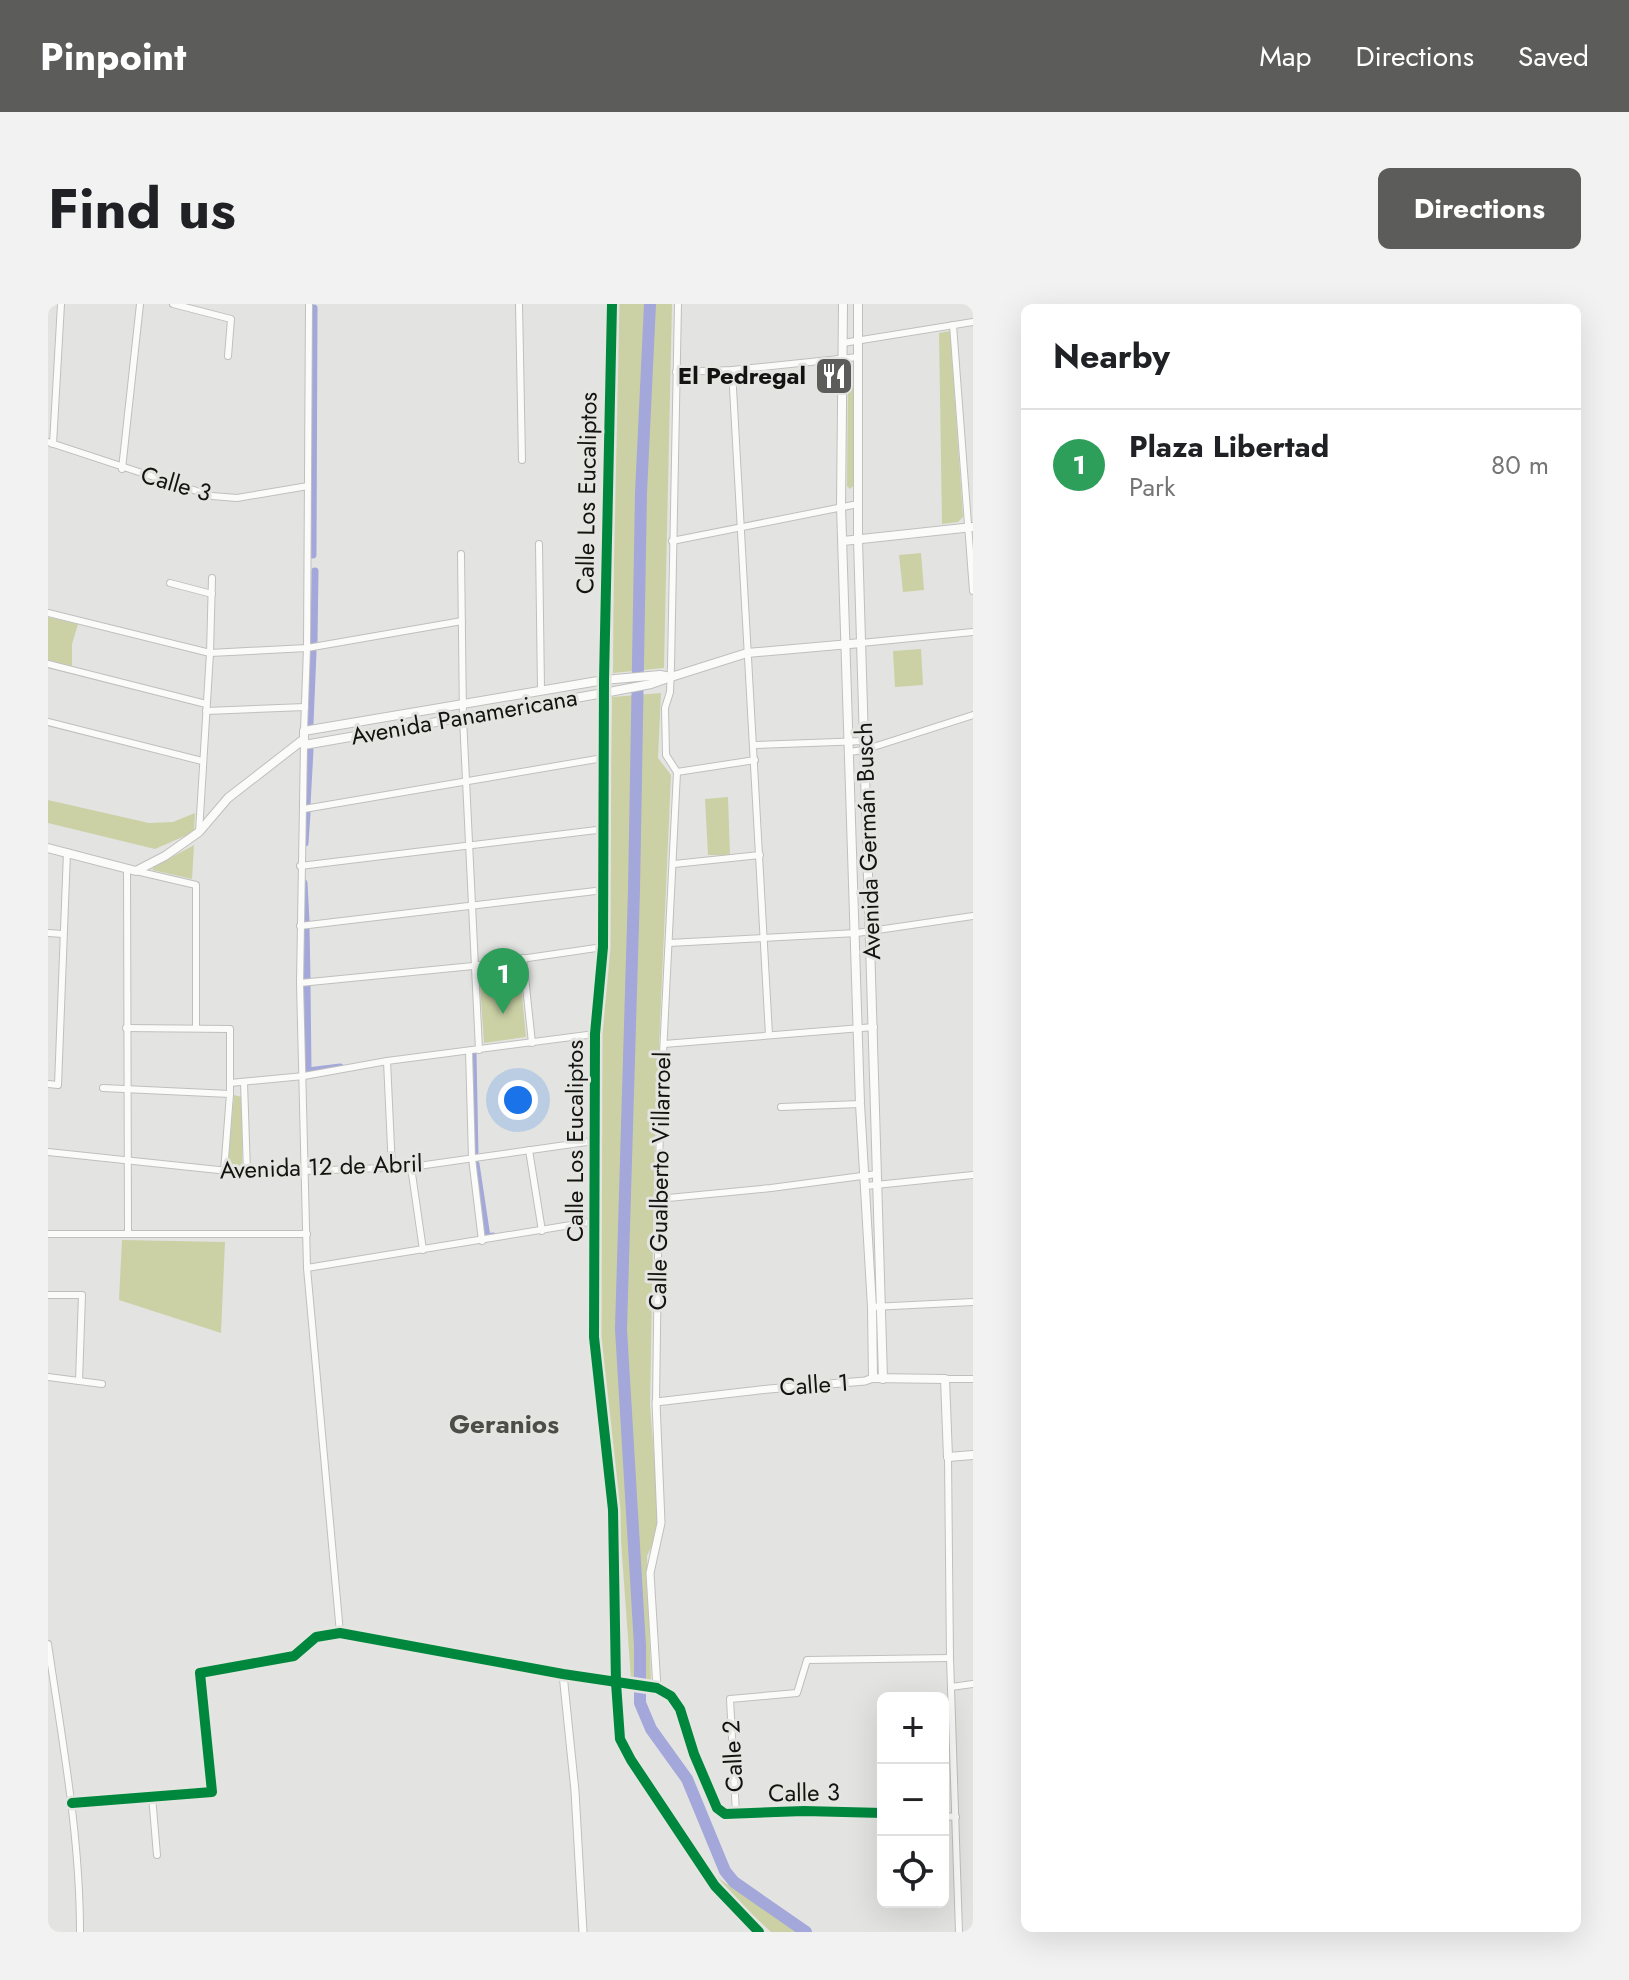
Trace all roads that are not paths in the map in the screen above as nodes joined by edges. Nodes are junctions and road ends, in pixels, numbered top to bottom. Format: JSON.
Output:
{"nodes":[{"id":1,"x":61,"y":304,"type":"edge"},
{"id":2,"x":140,"y":304,"type":"edge"},
{"id":3,"x":173,"y":304,"type":"edge"},
{"id":4,"x":309,"y":304,"type":"edge"},
{"id":5,"x":519,"y":304,"type":"edge"},
{"id":6,"x":612,"y":304,"type":"edge"},
{"id":7,"x":678,"y":304,"type":"edge"},
{"id":8,"x":843,"y":304,"type":"edge"},
{"id":9,"x":858,"y":304,"type":"edge"},
{"id":10,"x":973,"y":322,"type":"edge"},
{"id":11,"x":953,"y":325,"type":"junction"},
{"id":12,"x":843,"y":343,"type":"junction"},
{"id":13,"x":858,"y":343,"type":"junction"},
{"id":14,"x":228,"y":356,"type":"dead end"},
{"id":15,"x":858,"y":357,"type":"junction"},
{"id":16,"x":843,"y":359,"type":"junction"},
{"id":17,"x":48,"y":366,"type":"edge"},
{"id":18,"x":58,"y":369,"type":"junction"},
{"id":19,"x":732,"y":370,"type":"junction"},
{"id":20,"x":676,"y":372,"type":"junction"},
{"id":21,"x":48,"y":382,"type":"edge"},
{"id":22,"x":57,"y":385,"type":"junction"},
{"id":23,"x":51,"y":443,"type":"edge"},
{"id":24,"x":522,"y":460,"type":"dead end"},
{"id":25,"x":122,"y":469,"type":"junction"},
{"id":26,"x":308,"y":486,"type":"junction"},
{"id":27,"x":858,"y":504,"type":"junction"},
{"id":28,"x":841,"y":506,"type":"junction"},
{"id":29,"x":970,"y":527,"type":"edge"},
{"id":30,"x":741,"y":528,"type":"junction"},
{"id":31,"x":858,"y":540,"type":"junction"},
{"id":32,"x":672,"y":541,"type":"junction"},
{"id":33,"x":843,"y":541,"type":"junction"},
{"id":34,"x":539,"y":544,"type":"dead end"},
{"id":35,"x":461,"y":554,"type":"dead end"},
{"id":36,"x":212,"y":578,"type":"dead end"},
{"id":37,"x":170,"y":583,"type":"dead end"},
{"id":38,"x":973,"y":591,"type":"edge"},
{"id":39,"x":212,"y":594,"type":"junction"},
{"id":40,"x":48,"y":613,"type":"edge"},
{"id":41,"x":462,"y":621,"type":"junction"},
{"id":42,"x":973,"y":632,"type":"edge"},
{"id":43,"x":861,"y":643,"type":"junction"},
{"id":44,"x":846,"y":645,"type":"junction"},
{"id":45,"x":307,"y":648,"type":"junction"},
{"id":46,"x":210,"y":653,"type":"junction"},
{"id":47,"x":747,"y":653,"type":"junction"},
{"id":48,"x":48,"y":664,"type":"edge"},
{"id":49,"x":671,"y":677,"type":"junction"},
{"id":50,"x":604,"y":680,"type":"junction"},
{"id":51,"x":634,"y":683,"type":"junction"},
{"id":52,"x":541,"y":690,"type":"junction"},
{"id":53,"x":604,"y":693,"type":"junction"},
{"id":54,"x":463,"y":704,"type":"junction"},
{"id":55,"x":305,"y":707,"type":"junction"},
{"id":56,"x":206,"y":708,"type":"junction"},
{"id":57,"x":973,"y":715,"type":"edge"},
{"id":58,"x":463,"y":718,"type":"junction"},
{"id":59,"x":48,"y":722,"type":"edge"},
{"id":60,"x":304,"y":738,"type":"junction"},
{"id":61,"x":849,"y":741,"type":"junction"},
{"id":62,"x":754,"y":745,"type":"junction"},
{"id":63,"x":864,"y":746,"type":"junction"},
{"id":64,"x":849,"y":752,"type":"junction"},
{"id":65,"x":603,"y":758,"type":"junction"},
{"id":66,"x":755,"y":760,"type":"junction"},
{"id":67,"x":202,"y":761,"type":"junction"},
{"id":68,"x":677,"y":772,"type":"junction"},
{"id":69,"x":466,"y":781,"type":"junction"},
{"id":70,"x":304,"y":809,"type":"junction"},
{"id":71,"x":605,"y":829,"type":"junction"},
{"id":72,"x":199,"y":832,"type":"junction"},
{"id":73,"x":468,"y":844,"type":"junction"},
{"id":74,"x":48,"y":848,"type":"edge"},
{"id":75,"x":67,"y":852,"type":"junction"},
{"id":76,"x":760,"y":855,"type":"junction"},
{"id":77,"x":674,"y":864,"type":"junction"},
{"id":78,"x":300,"y":866,"type":"junction"},
{"id":79,"x":132,"y":870,"type":"junction"},
{"id":80,"x":604,"y":890,"type":"junction"},
{"id":81,"x":470,"y":905,"type":"junction"},
{"id":82,"x":973,"y":916,"type":"edge"},
{"id":83,"x":300,"y":926,"type":"junction"},
{"id":84,"x":871,"y":931,"type":"junction"},
{"id":85,"x":48,"y":933,"type":"edge"},
{"id":86,"x":857,"y":933,"type":"junction"},
{"id":87,"x":63,"y":934,"type":"junction"},
{"id":88,"x":764,"y":938,"type":"junction"},
{"id":89,"x":669,"y":943,"type":"junction"},
{"id":90,"x":603,"y":947,"type":"junction"},
{"id":91,"x":523,"y":958,"type":"junction"},
{"id":92,"x":473,"y":966,"type":"junction"},
{"id":93,"x":300,"y":983,"type":"junction"},
{"id":94,"x":48,"y":1024,"type":"edge"},
{"id":95,"x":60,"y":1025,"type":"junction"},
{"id":96,"x":874,"y":1027,"type":"junction"},
{"id":97,"x":126,"y":1028,"type":"junction"},
{"id":98,"x":196,"y":1028,"type":"junction"},
{"id":99,"x":858,"y":1028,"type":"junction"},
{"id":100,"x":595,"y":1034,"type":"junction"},
{"id":101,"x":769,"y":1035,"type":"junction"},
{"id":102,"x":532,"y":1043,"type":"junction"},
{"id":103,"x":664,"y":1044,"type":"junction"},
{"id":104,"x":479,"y":1050,"type":"junction"},
{"id":105,"x":469,"y":1051,"type":"junction"},
{"id":106,"x":387,"y":1061,"type":"junction"},
{"id":107,"x":304,"y":1076,"type":"junction"},
{"id":108,"x":244,"y":1082,"type":"junction"},
{"id":109,"x":230,"y":1083,"type":"junction"},
{"id":110,"x":48,"y":1084,"type":"edge"},
{"id":111,"x":103,"y":1088,"type":"dead end"},
{"id":112,"x":126,"y":1088,"type":"junction"},
{"id":113,"x":230,"y":1094,"type":"junction"},
{"id":114,"x":860,"y":1104,"type":"junction"},
{"id":115,"x":781,"y":1107,"type":"dead end"},
{"id":116,"x":594,"y":1141,"type":"junction"},
{"id":117,"x":529,"y":1150,"type":"junction"},
{"id":118,"x":48,"y":1152,"type":"edge"},
{"id":119,"x":472,"y":1158,"type":"junction"},
{"id":120,"x":127,"y":1161,"type":"junction"},
{"id":121,"x":411,"y":1167,"type":"junction"},
{"id":122,"x":392,"y":1169,"type":"junction"},
{"id":123,"x":306,"y":1171,"type":"junction"},
{"id":124,"x":224,"y":1172,"type":"junction"},
{"id":125,"x":247,"y":1173,"type":"junction"},
{"id":126,"x":973,"y":1175,"type":"edge"},
{"id":127,"x":877,"y":1179,"type":"junction"},
{"id":128,"x":866,"y":1181,"type":"junction"},
{"id":129,"x":658,"y":1199,"type":"junction"},
{"id":130,"x":595,"y":1221,"type":"junction"},
{"id":131,"x":542,"y":1231,"type":"junction"},
{"id":132,"x":128,"y":1233,"type":"junction"},
{"id":133,"x":48,"y":1234,"type":"edge"},
{"id":134,"x":307,"y":1234,"type":"junction"},
{"id":135,"x":482,"y":1241,"type":"junction"},
{"id":136,"x":423,"y":1250,"type":"junction"},
{"id":137,"x":307,"y":1268,"type":"junction"},
{"id":138,"x":48,"y":1295,"type":"edge"},
{"id":139,"x":973,"y":1302,"type":"edge"},
{"id":140,"x":877,"y":1307,"type":"junction"},
{"id":141,"x":48,"y":1377,"type":"edge"},
{"id":142,"x":873,"y":1378,"type":"junction"},
{"id":143,"x":883,"y":1379,"type":"junction"},
{"id":144,"x":945,"y":1379,"type":"junction"},
{"id":145,"x":973,"y":1379,"type":"edge"},
{"id":146,"x":79,"y":1381,"type":"junction"},
{"id":147,"x":102,"y":1384,"type":"dead end"},
{"id":148,"x":656,"y":1402,"type":"junction"},
{"id":149,"x":973,"y":1455,"type":"edge"},
{"id":150,"x":948,"y":1457,"type":"junction"},
{"id":151,"x":340,"y":1633,"type":"junction"},
{"id":152,"x":48,"y":1644,"type":"edge"},
{"id":153,"x":950,"y":1658,"type":"junction"},
{"id":154,"x":563,"y":1674,"type":"junction"},
{"id":155,"x":616,"y":1683,"type":"junction"},
{"id":156,"x":973,"y":1684,"type":"edge"},
{"id":157,"x":951,"y":1687,"type":"junction"},
{"id":158,"x":652,"y":1688,"type":"junction"},
{"id":159,"x":152,"y":1796,"type":"junction"},
{"id":160,"x":72,"y":1803,"type":"junction"},
{"id":161,"x":877,"y":1813,"type":"edge"},
{"id":162,"x":736,"y":1814,"type":"junction"},
{"id":163,"x":949,"y":1816,"type":"edge"},
{"id":164,"x":956,"y":1817,"type":"junction"},
{"id":165,"x":157,"y":1855,"type":"dead end"},
{"id":166,"x":80,"y":1932,"type":"edge"},
{"id":167,"x":583,"y":1932,"type":"edge"},
{"id":168,"x":759,"y":1932,"type":"edge"},
{"id":169,"x":959,"y":1932,"type":"edge"}],
"edges":[{"from":1,"to":18,"type":"street"},
{"from":2,"to":25,"type":"street"},
{"from":3,"to":14,"type":"street"},
{"from":4,"to":26,"type":"street"},
{"from":5,"to":24,"type":"street"},
{"from":6,"to":50,"type":"street","name":"Calle Los Eucaliptos"},
{"from":7,"to":20,"type":"street","name":"Calle Gualberto Villarroel"},
{"from":8,"to":12,"type":"main road","name":"Avenida Germán Busch"},
{"from":9,"to":13,"type":"main road","name":"Avenida Germán Busch"},
{"from":10,"to":11,"type":"street"},
{"from":11,"to":13,"type":"street"},
{"from":11,"to":29,"type":"street"},
{"from":12,"to":13,"type":"street"},
{"from":12,"to":16,"type":"main road","name":"Avenida Germán Busch"},
{"from":13,"to":15,"type":"main road","name":"Avenida Germán Busch"},
{"from":15,"to":16,"type":"street"},
{"from":15,"to":27,"type":"main road","name":"Avenida Germán Busch"},
{"from":16,"to":19,"type":"street"},
{"from":16,"to":28,"type":"main road","name":"Avenida Germán Busch"},
{"from":17,"to":18,"type":"street"},
{"from":18,"to":22,"type":"street"},
{"from":19,"to":20,"type":"street"},
{"from":19,"to":30,"type":"street"},
{"from":20,"to":32,"type":"street","name":"Calle Gualberto Villarroel"},
{"from":21,"to":22,"type":"street"},
{"from":22,"to":23,"type":"street"},
{"from":23,"to":25,"type":"street","name":"Calle 3"},
{"from":25,"to":26,"type":"street","name":"Calle 3"},
{"from":26,"to":45,"type":"street"},
{"from":27,"to":28,"type":"street"},
{"from":27,"to":31,"type":"main road","name":"Avenida Germán Busch"},
{"from":28,"to":30,"type":"street"},
{"from":28,"to":33,"type":"main road","name":"Avenida Germán Busch"},
{"from":29,"to":31,"type":"main road"},
{"from":29,"to":38,"type":"street"},
{"from":30,"to":32,"type":"street"},
{"from":30,"to":47,"type":"street"},
{"from":31,"to":33,"type":"main road"},
{"from":31,"to":43,"type":"main road","name":"Avenida Germán Busch"},
{"from":32,"to":49,"type":"street","name":"Calle Gualberto Villarroel"},
{"from":33,"to":44,"type":"main road","name":"Avenida Germán Busch"},
{"from":34,"to":52,"type":"street"},
{"from":35,"to":41,"type":"street"},
{"from":36,"to":39,"type":"street"},
{"from":37,"to":39,"type":"street"},
{"from":39,"to":46,"type":"street"},
{"from":40,"to":46,"type":"street"},
{"from":41,"to":45,"type":"street"},
{"from":41,"to":54,"type":"street"},
{"from":42,"to":43,"type":"street","name":"Avenida Panamericana"},
{"from":43,"to":44,"type":"main road","name":"Avenida Panamericana"},
{"from":43,"to":63,"type":"main road","name":"Avenida Germán Busch"},
{"from":44,"to":47,"type":"main road","name":"Avenida Panamericana"},
{"from":44,"to":61,"type":"main road","name":"Avenida Germán Busch"},
{"from":45,"to":46,"type":"street"},
{"from":45,"to":55,"type":"street"},
{"from":46,"to":56,"type":"street"},
{"from":47,"to":49,"type":"main road","name":"Avenida Panamericana"},
{"from":47,"to":62,"type":"street"},
{"from":48,"to":56,"type":"street"},
{"from":49,"to":51,"type":"main road","name":"Avenida Panamericana"},
{"from":49,"to":68,"type":"street","name":"Calle Gualberto Villarroel"},
{"from":50,"to":51,"type":"main road","name":"Avenida Panamericana"},
{"from":50,"to":52,"type":"main road","name":"Avenida Panamericana"},
{"from":50,"to":53,"type":"street","name":"Calle Los Eucaliptos"},
{"from":51,"to":53,"type":"main road","name":"Avenida Panamericana"},
{"from":52,"to":54,"type":"main road","name":"Avenida Panamericana"},
{"from":53,"to":58,"type":"main road","name":"Avenida Panamericana"},
{"from":53,"to":65,"type":"street","name":"Calle Los Eucaliptos"},
{"from":54,"to":58,"type":"street"},
{"from":54,"to":60,"type":"main road","name":"Avenida Panamericana"},
{"from":55,"to":56,"type":"street"},
{"from":55,"to":60,"type":"street"},
{"from":56,"to":67,"type":"street"},
{"from":57,"to":63,"type":"street"},
{"from":58,"to":60,"type":"main road","name":"Avenida Panamericana"},
{"from":58,"to":69,"type":"street"},
{"from":59,"to":67,"type":"street"},
{"from":60,"to":70,"type":"street"},
{"from":60,"to":72,"type":"main road","name":"Avenida Panamericana"},
{"from":61,"to":62,"type":"street"},
{"from":61,"to":63,"type":"street"},
{"from":61,"to":64,"type":"main road","name":"Avenida Germán Busch"},
{"from":62,"to":66,"type":"street"},
{"from":63,"to":64,"type":"street"},
{"from":63,"to":84,"type":"main road","name":"Avenida Germán Busch"},
{"from":64,"to":86,"type":"main road","name":"Avenida Germán Busch"},
{"from":65,"to":69,"type":"street"},
{"from":65,"to":71,"type":"street","name":"Calle Los Eucaliptos"},
{"from":66,"to":68,"type":"street"},
{"from":66,"to":76,"type":"street"},
{"from":67,"to":72,"type":"street"},
{"from":68,"to":77,"type":"street","name":"Calle Gualberto Villarroel"},
{"from":69,"to":70,"type":"street"},
{"from":69,"to":73,"type":"street"},
{"from":70,"to":78,"type":"street"},
{"from":71,"to":73,"type":"street"},
{"from":71,"to":80,"type":"street","name":"Calle Los Eucaliptos"},
{"from":72,"to":79,"type":"main road","name":"Avenida Panamericana"},
{"from":73,"to":78,"type":"street"},
{"from":73,"to":81,"type":"street"},
{"from":74,"to":75,"type":"main road"},
{"from":75,"to":79,"type":"main road"},
{"from":75,"to":87,"type":"street"},
{"from":76,"to":77,"type":"street"},
{"from":76,"to":88,"type":"street"},
{"from":77,"to":89,"type":"street","name":"Calle Gualberto Villarroel"},
{"from":78,"to":83,"type":"street"},
{"from":79,"to":97,"type":"street"},
{"from":79,"to":98,"type":"street"},
{"from":80,"to":81,"type":"street"},
{"from":80,"to":90,"type":"street","name":"Calle Los Eucaliptos"},
{"from":81,"to":83,"type":"street"},
{"from":81,"to":92,"type":"street"},
{"from":82,"to":84,"type":"street"},
{"from":83,"to":93,"type":"street"},
{"from":84,"to":86,"type":"street"},
{"from":84,"to":96,"type":"main road","name":"Avenida Germán Busch"},
{"from":85,"to":87,"type":"street"},
{"from":86,"to":88,"type":"street"},
{"from":86,"to":99,"type":"main road","name":"Avenida Germán Busch"},
{"from":87,"to":95,"type":"street"},
{"from":88,"to":89,"type":"street"},
{"from":88,"to":101,"type":"street"},
{"from":89,"to":103,"type":"street","name":"Calle Gualberto Villarroel"},
{"from":90,"to":91,"type":"street"},
{"from":90,"to":100,"type":"street","name":"Calle Los Eucaliptos"},
{"from":91,"to":92,"type":"street"},
{"from":91,"to":102,"type":"street"},
{"from":92,"to":93,"type":"street"},
{"from":92,"to":104,"type":"street"},
{"from":93,"to":107,"type":"street"},
{"from":94,"to":95,"type":"street"},
{"from":95,"to":110,"type":"street"},
{"from":96,"to":99,"type":"street"},
{"from":96,"to":127,"type":"main road","name":"Avenida Germán Busch"},
{"from":97,"to":98,"type":"street"},
{"from":97,"to":112,"type":"street"},
{"from":98,"to":109,"type":"street"},
{"from":99,"to":101,"type":"street"},
{"from":99,"to":114,"type":"main road","name":"Avenida Germán Busch"},
{"from":100,"to":102,"type":"street"},
{"from":100,"to":116,"type":"street","name":"Calle Los Eucaliptos"},
{"from":101,"to":103,"type":"street"},
{"from":102,"to":104,"type":"street"},
{"from":103,"to":129,"type":"street","name":"Calle Gualberto Villarroel"},
{"from":104,"to":105,"type":"street"},
{"from":105,"to":106,"type":"street"},
{"from":105,"to":119,"type":"street"},
{"from":106,"to":107,"type":"street"},
{"from":106,"to":122,"type":"street"},
{"from":107,"to":108,"type":"street"},
{"from":107,"to":123,"type":"street"},
{"from":108,"to":109,"type":"street"},
{"from":108,"to":125,"type":"street"},
{"from":109,"to":113,"type":"street"},
{"from":111,"to":112,"type":"street"},
{"from":112,"to":113,"type":"street"},
{"from":112,"to":120,"type":"street"},
{"from":113,"to":124,"type":"street"},
{"from":114,"to":115,"type":"street"},
{"from":114,"to":128,"type":"main road","name":"Avenida Germán Busch"},
{"from":116,"to":117,"type":"street","name":"Avenida 12 de Abril"},
{"from":116,"to":130,"type":"street","name":"Calle Los Eucaliptos"},
{"from":117,"to":119,"type":"street","name":"Avenida 12 de Abril"},
{"from":117,"to":131,"type":"street"},
{"from":118,"to":120,"type":"street","name":"Avenida 12 de Abril"},
{"from":119,"to":121,"type":"street","name":"Avenida 12 de Abril"},
{"from":119,"to":135,"type":"street"},
{"from":120,"to":124,"type":"street","name":"Avenida 12 de Abril"},
{"from":120,"to":132,"type":"street"},
{"from":121,"to":122,"type":"street","name":"Avenida 12 de Abril"},
{"from":121,"to":136,"type":"street"},
{"from":122,"to":123,"type":"street","name":"Avenida 12 de Abril"},
{"from":123,"to":125,"type":"street","name":"Avenida 12 de Abril"},
{"from":123,"to":134,"type":"street"},
{"from":124,"to":125,"type":"street","name":"Avenida 12 de Abril"},
{"from":126,"to":127,"type":"street"},
{"from":127,"to":128,"type":"street"},
{"from":127,"to":140,"type":"main road","name":"Avenida Germán Busch"},
{"from":128,"to":129,"type":"street"},
{"from":128,"to":140,"type":"main road","name":"Avenida Germán Busch"},
{"from":129,"to":148,"type":"street","name":"Calle Gualberto Villarroel"},
{"from":130,"to":131,"type":"street"},
{"from":130,"to":155,"type":"street","name":"Calle Los Eucaliptos"},
{"from":131,"to":135,"type":"street"},
{"from":132,"to":133,"type":"street"},
{"from":132,"to":134,"type":"street"},
{"from":134,"to":137,"type":"street"},
{"from":135,"to":136,"type":"street"},
{"from":136,"to":137,"type":"street"},
{"from":137,"to":151,"type":"street"},
{"from":138,"to":146,"type":"street"},
{"from":139,"to":140,"type":"street"},
{"from":140,"to":142,"type":"main road","name":"Avenida Germán Busch"},
{"from":140,"to":143,"type":"main road","name":"Avenida Germán Busch"},
{"from":141,"to":146,"type":"street"},
{"from":142,"to":143,"type":"main road","name":"Calle 1"},
{"from":142,"to":148,"type":"street","name":"Calle 1"},
{"from":143,"to":144,"type":"main road","name":"Calle 1"},
{"from":144,"to":145,"type":"street","name":"Calle 1"},
{"from":144,"to":150,"type":"main road"},
{"from":146,"to":147,"type":"street"},
{"from":148,"to":158,"type":"street","name":"Calle Gualberto Villarroel"},
{"from":149,"to":150,"type":"main road"},
{"from":150,"to":153,"type":"street"},
{"from":151,"to":154,"type":"street"},
{"from":151,"to":159,"type":"street"},
{"from":152,"to":160,"type":"street"},
{"from":153,"to":157,"type":"street"},
{"from":153,"to":162,"type":"street","name":"Calle 2"},
{"from":154,"to":155,"type":"street"},
{"from":154,"to":167,"type":"street"},
{"from":155,"to":158,"type":"street"},
{"from":155,"to":168,"type":"street","name":"Calle Los Eucaliptos"},
{"from":156,"to":157,"type":"street"},
{"from":157,"to":164,"type":"street"},
{"from":158,"to":162,"type":"street","name":"Calle 3"},
{"from":159,"to":160,"type":"street"},
{"from":159,"to":165,"type":"street"},
{"from":160,"to":166,"type":"street"},
{"from":161,"to":162,"type":"street","name":"Calle 3"},
{"from":163,"to":164,"type":"street"},
{"from":164,"to":169,"type":"street"}]}
